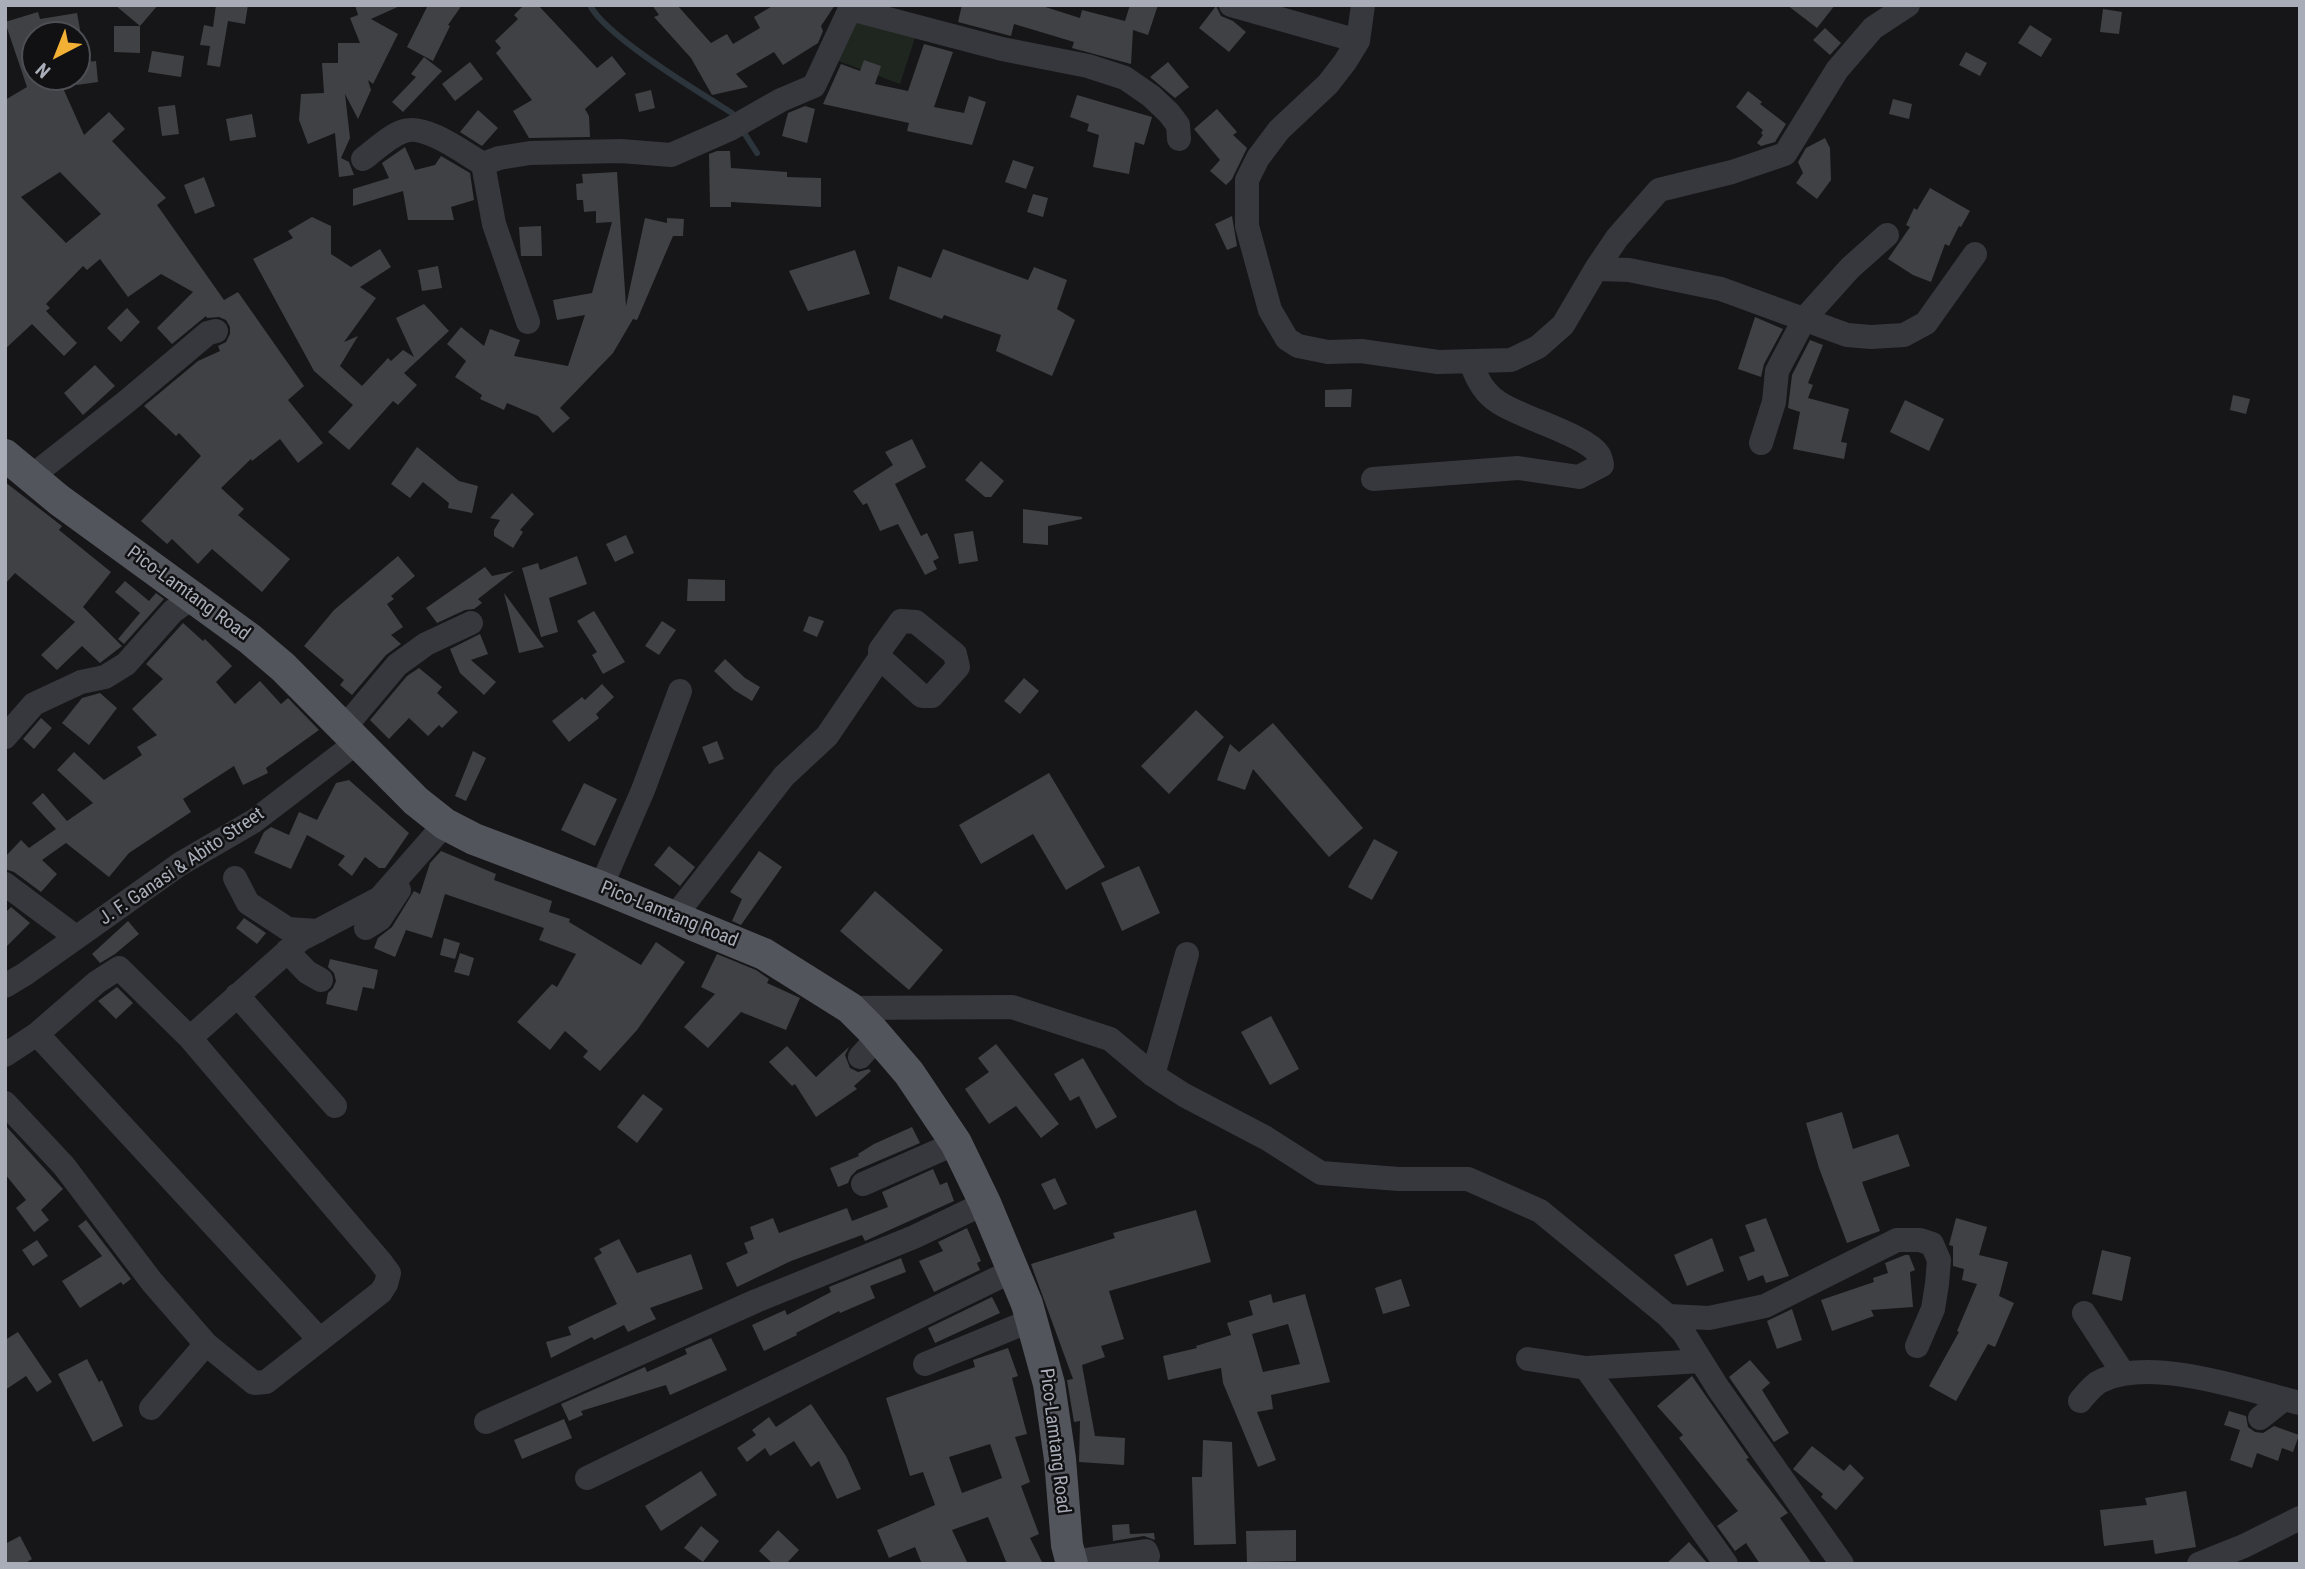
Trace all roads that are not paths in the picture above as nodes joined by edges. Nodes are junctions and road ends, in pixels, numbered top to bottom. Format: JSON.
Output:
{"nodes":[{"id":1,"x":1231,"y":5,"type":"edge"},
{"id":2,"x":1363,"y":5,"type":"edge"},
{"id":3,"x":1908,"y":5,"type":"edge"},
{"id":4,"x":849,"y":7,"type":"edge"},
{"id":5,"x":1357,"y":41,"type":"junction"},
{"id":6,"x":1179,"y":139,"type":"dead end"},
{"id":7,"x":363,"y":159,"type":"dead end"},
{"id":8,"x":483,"y":164,"type":"junction"},
{"id":9,"x":1888,"y":236,"type":"dead end"},
{"id":10,"x":1975,"y":254,"type":"dead end"},
{"id":11,"x":1596,"y":270,"type":"junction"},
{"id":12,"x":1805,"y":318,"type":"junction"},
{"id":13,"x":528,"y":321,"type":"dead end"},
{"id":14,"x":216,"y":331,"type":"dead end"},
{"id":15,"x":1471,"y":362,"type":"junction"},
{"id":16,"x":1761,"y":443,"type":"dead end"},
{"id":17,"x":5,"y":455,"type":"edge"},
{"id":18,"x":32,"y":476,"type":"junction"},
{"id":19,"x":1373,"y":479,"type":"dead end"},
{"id":20,"x":192,"y":598,"type":"junction"},
{"id":21,"x":471,"y":623,"type":"dead end"},
{"id":22,"x":880,"y":658,"type":"dead end"},
{"id":23,"x":680,"y":691,"type":"dead end"},
{"id":24,"x":350,"y":735,"type":"junction"},
{"id":25,"x":5,"y":737,"type":"edge"},
{"id":26,"x":445,"y":824,"type":"junction"},
{"id":27,"x":414,"y":862,"type":"junction"},
{"id":28,"x":235,"y":878,"type":"dead end"},
{"id":29,"x":5,"y":884,"type":"edge"},
{"id":30,"x":601,"y":887,"type":"junction"},
{"id":31,"x":675,"y":916,"type":"junction"},
{"id":32,"x":366,"y":928,"type":"dead end"},
{"id":33,"x":319,"y":931,"type":"junction"},
{"id":34,"x":76,"y":937,"type":"junction"},
{"id":35,"x":287,"y":951,"type":"junction"},
{"id":36,"x":1187,"y":954,"type":"dead end"},
{"id":37,"x":321,"y":980,"type":"dead end"},
{"id":38,"x":5,"y":986,"type":"edge"},
{"id":39,"x":237,"y":995,"type":"junction"},
{"id":40,"x":850,"y":1008,"type":"junction"},
{"id":41,"x":37,"y":1034,"type":"junction"},
{"id":42,"x":190,"y":1038,"type":"junction"},
{"id":43,"x":5,"y":1055,"type":"edge"},
{"id":44,"x":1153,"y":1075,"type":"junction"},
{"id":45,"x":5,"y":1103,"type":"edge"},
{"id":46,"x":335,"y":1106,"type":"dead end"},
{"id":47,"x":956,"y":1143,"type":"junction"},
{"id":48,"x":863,"y":1184,"type":"dead end"},
{"id":49,"x":985,"y":1203,"type":"junction"},
{"id":50,"x":1014,"y":1270,"type":"junction"},
{"id":51,"x":2084,"y":1313,"type":"dead end"},
{"id":52,"x":1668,"y":1316,"type":"junction"},
{"id":53,"x":1032,"y":1320,"type":"junction"},
{"id":54,"x":320,"y":1340,"type":"junction"},
{"id":55,"x":206,"y":1344,"type":"junction"},
{"id":56,"x":1917,"y":1346,"type":"dead end"},
{"id":57,"x":1528,"y":1359,"type":"dead end"},
{"id":58,"x":1701,"y":1361,"type":"junction"},
{"id":59,"x":925,"y":1364,"type":"dead end"},
{"id":60,"x":1586,"y":1368,"type":"junction"},
{"id":61,"x":2123,"y":1373,"type":"junction"},
{"id":62,"x":2080,"y":1401,"type":"dead end"},
{"id":63,"x":2292,"y":1401,"type":"edge"},
{"id":64,"x":151,"y":1408,"type":"dead end"},
{"id":65,"x":2260,"y":1418,"type":"dead end"},
{"id":66,"x":486,"y":1422,"type":"dead end"},
{"id":67,"x":587,"y":1478,"type":"dead end"},
{"id":68,"x":2300,"y":1518,"type":"edge"},
{"id":69,"x":2244,"y":1555,"type":"edge"},
{"id":70,"x":1148,"y":1556,"type":"dead end"},
{"id":71,"x":1071,"y":1563,"type":"edge"},
{"id":72,"x":1726,"y":1564,"type":"edge"},
{"id":73,"x":1842,"y":1564,"type":"edge"},
{"id":74,"x":2199,"y":1564,"type":"edge"}],
"edges":[{"from":1,"to":5,"type":"street"},
{"from":2,"to":5,"type":"street"},
{"from":3,"to":11,"type":"street"},
{"from":4,"to":6,"type":"street"},
{"from":4,"to":8,"type":"street"},
{"from":5,"to":15,"type":"street"},
{"from":7,"to":8,"type":"street"},
{"from":8,"to":13,"type":"street"},
{"from":9,"to":12,"type":"street"},
{"from":10,"to":12,"type":"street"},
{"from":11,"to":12,"type":"street"},
{"from":11,"to":15,"type":"street"},
{"from":12,"to":16,"type":"street"},
{"from":14,"to":18,"type":"street"},
{"from":15,"to":19,"type":"street"},
{"from":17,"to":18,"type":"main road","name":"Pico-Lamtang Road"},
{"from":18,"to":20,"type":"main road","name":"Pico-Lamtang Road"},
{"from":20,"to":24,"type":"main road","name":"Pico-Lamtang Road"},
{"from":20,"to":25,"type":"street"},
{"from":21,"to":24,"type":"street","name":"J. F. Ganasi & Abito Street"},
{"from":22,"to":31,"type":"street"},
{"from":23,"to":30,"type":"street"},
{"from":24,"to":26,"type":"main road","name":"Pico-Lamtang Road"},
{"from":24,"to":34,"type":"street","name":"J. F. Ganasi & Abito Street"},
{"from":26,"to":27,"type":"street"},
{"from":26,"to":30,"type":"main road","name":"Pico-Lamtang Road"},
{"from":27,"to":32,"type":"street"},
{"from":27,"to":33,"type":"street"},
{"from":28,"to":33,"type":"street"},
{"from":29,"to":34,"type":"street"},
{"from":30,"to":31,"type":"main road","name":"Pico-Lamtang Road"},
{"from":31,"to":40,"type":"main road","name":"Pico-Lamtang Road"},
{"from":33,"to":35,"type":"street"},
{"from":34,"to":38,"type":"street","name":"J. F. Ganasi & Abito Street"},
{"from":35,"to":37,"type":"street"},
{"from":35,"to":39,"type":"street"},
{"from":36,"to":44,"type":"street"},
{"from":39,"to":42,"type":"street"},
{"from":39,"to":46,"type":"street"},
{"from":40,"to":44,"type":"street"},
{"from":40,"to":47,"type":"main road","name":"Pico-Lamtang Road"},
{"from":41,"to":42,"type":"street"},
{"from":41,"to":43,"type":"street"},
{"from":41,"to":54,"type":"street"},
{"from":42,"to":54,"type":"street"},
{"from":44,"to":52,"type":"street"},
{"from":45,"to":55,"type":"street"},
{"from":47,"to":48,"type":"street"},
{"from":47,"to":49,"type":"main road","name":"Pico-Lamtang Road"},
{"from":49,"to":50,"type":"main road","name":"Pico-Lamtang Road"},
{"from":49,"to":66,"type":"street"},
{"from":50,"to":53,"type":"main road","name":"Pico-Lamtang Road"},
{"from":50,"to":67,"type":"street"},
{"from":51,"to":61,"type":"street"},
{"from":52,"to":56,"type":"street"},
{"from":52,"to":58,"type":"street"},
{"from":53,"to":59,"type":"street"},
{"from":53,"to":71,"type":"main road","name":"Pico-Lamtang Road"},
{"from":54,"to":55,"type":"street"},
{"from":55,"to":64,"type":"street"},
{"from":57,"to":60,"type":"street"},
{"from":58,"to":60,"type":"street"},
{"from":58,"to":73,"type":"street"},
{"from":60,"to":72,"type":"street"},
{"from":61,"to":62,"type":"street"},
{"from":61,"to":63,"type":"street"},
{"from":63,"to":65,"type":"street"},
{"from":68,"to":69,"type":"street"},
{"from":69,"to":74,"type":"street"},
{"from":70,"to":71,"type":"street"}]}
